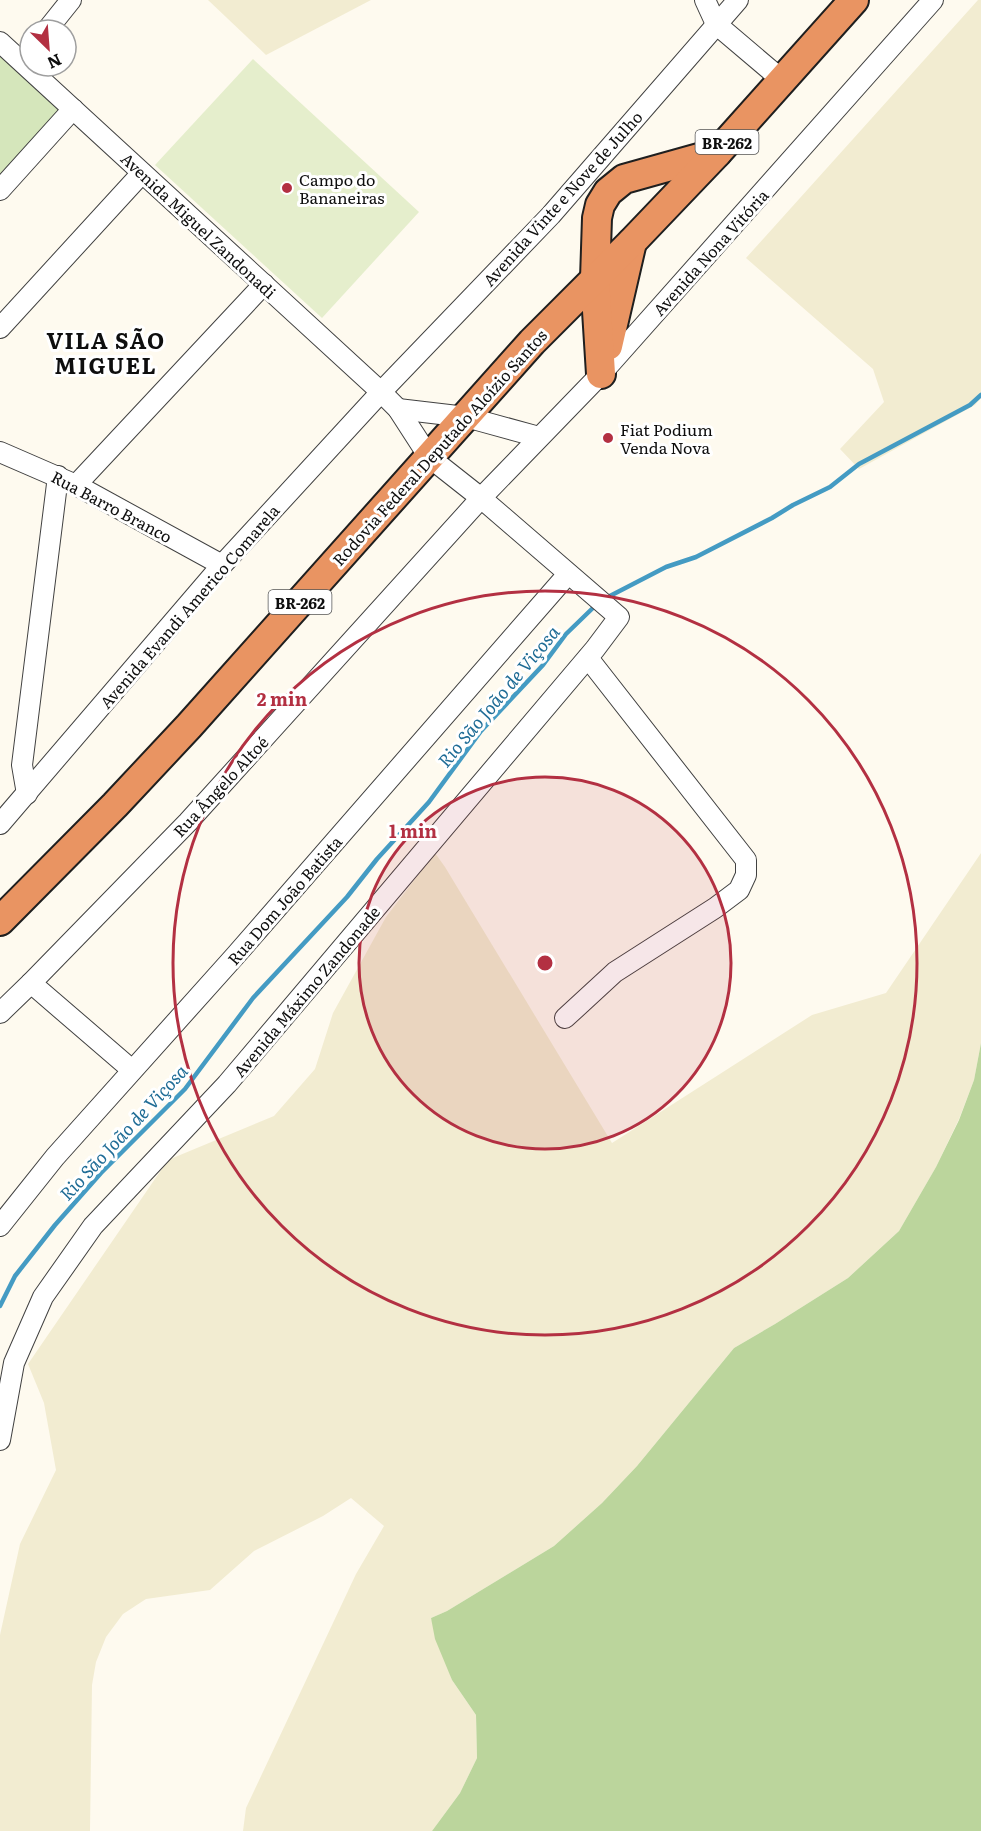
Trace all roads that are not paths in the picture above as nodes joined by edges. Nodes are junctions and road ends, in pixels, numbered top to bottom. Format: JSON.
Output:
{"nodes":[{"id":1,"x":71,"y":0,"type":"edge"},
{"id":2,"x":705,"y":0,"type":"edge"},
{"id":3,"x":738,"y":0,"type":"edge"},
{"id":4,"x":854,"y":0,"type":"edge"},
{"id":5,"x":933,"y":0,"type":"edge"},
{"id":6,"x":57,"y":18,"type":"edge"},
{"id":7,"x":716,"y":24,"type":"junction"},
{"id":8,"x":0,"y":42,"type":"edge"},
{"id":9,"x":18,"y":52,"type":"edge"},
{"id":10,"x":45,"y":78,"type":"edge"},
{"id":11,"x":782,"y":80,"type":"junction"},
{"id":12,"x":73,"y":109,"type":"junction"},
{"id":13,"x":717,"y":153,"type":"junction"},
{"id":14,"x":142,"y":173,"type":"junction"},
{"id":15,"x":0,"y":190,"type":"edge"},
{"id":16,"x":632,"y":242,"type":"junction"},
{"id":17,"x":595,"y":279,"type":"junction"},
{"id":18,"x":264,"y":284,"type":"junction"},
{"id":19,"x":0,"y":328,"type":"edge"},
{"id":20,"x":601,"y":374,"type":"junction"},
{"id":21,"x":381,"y":392,"type":"junction"},
{"id":22,"x":398,"y":409,"type":"junction"},
{"id":23,"x":466,"y":417,"type":"junction"},
{"id":24,"x":540,"y":436,"type":"junction"},
{"id":25,"x":0,"y":452,"type":"edge"},
{"id":26,"x":429,"y":457,"type":"junction"},
{"id":27,"x":58,"y":477,"type":"junction"},
{"id":28,"x":76,"y":485,"type":"junction"},
{"id":29,"x":481,"y":498,"type":"junction"},
{"id":30,"x":222,"y":565,"type":"junction"},
{"id":31,"x":573,"y":578,"type":"junction"},
{"id":32,"x":588,"y":658,"type":"junction"},
{"id":33,"x":27,"y":794,"type":"junction"},
{"id":34,"x":0,"y":824,"type":"edge"},
{"id":35,"x":0,"y":921,"type":"edge"},
{"id":36,"x":32,"y":983,"type":"junction"},
{"id":37,"x":0,"y":1012,"type":"edge"},
{"id":38,"x":565,"y":1018,"type":"dead end"},
{"id":39,"x":132,"y":1070,"type":"junction"},
{"id":40,"x":0,"y":1226,"type":"edge"},
{"id":41,"x":0,"y":1440,"type":"edge"}],
"edges":[{"from":1,"to":6,"type":"street"},
{"from":2,"to":7,"type":"street"},
{"from":3,"to":7,"type":"street","name":"Avenida Vinte e Nove de Julho"},
{"from":4,"to":11,"type":"highway","name":"Rodovia Federal Deputado Aloízio Santos","number":"BR-262"},
{"from":5,"to":20,"type":"street","name":"Avenida Nona Vitória"},
{"from":7,"to":11,"type":"street"},
{"from":7,"to":21,"type":"street","name":"Avenida Vinte e Nove de Julho"},
{"from":8,"to":9,"type":"street","name":"Avenida Miguel Zandonadi"},
{"from":10,"to":12,"type":"street","name":"Avenida Miguel Zandonadi"},
{"from":11,"to":13,"type":"highway","name":"Rodovia Federal Deputado Aloízio Santos","number":"BR-262"},
{"from":12,"to":14,"type":"street","name":"Avenida Miguel Zandonadi"},
{"from":12,"to":15,"type":"street"},
{"from":13,"to":16,"type":"highway","name":"Rodovia Federal Deputado Aloízio Santos","number":"BR-262"},
{"from":13,"to":17,"type":"highway"},
{"from":14,"to":18,"type":"street","name":"Avenida Miguel Zandonadi"},
{"from":14,"to":19,"type":"street"},
{"from":16,"to":17,"type":"highway","name":"Rodovia Federal Deputado Aloízio Santos","number":"BR-262"},
{"from":16,"to":20,"type":"highway"},
{"from":17,"to":20,"type":"highway"},
{"from":17,"to":23,"type":"highway","name":"Rodovia Federal Deputado Aloízio Santos","number":"BR-262"},
{"from":18,"to":21,"type":"street","name":"Avenida Miguel Zandonadi"},
{"from":18,"to":28,"type":"street"},
{"from":20,"to":24,"type":"street","name":"Avenida Nona Vitória"},
{"from":21,"to":22,"type":"street","name":"Avenida Miguel Zandonadi"},
{"from":21,"to":30,"type":"street","name":"Avenida Evandi Americo Comarela"},
{"from":22,"to":23,"type":"street"},
{"from":22,"to":26,"type":"street","name":"Avenida Miguel Zandonadi"},
{"from":23,"to":24,"type":"street"},
{"from":23,"to":26,"type":"highway","name":"Rodovia Federal Deputado Aloízio Santos","number":"BR-262"},
{"from":24,"to":29,"type":"street","name":"Avenida Nona Vitória"},
{"from":25,"to":27,"type":"street","name":"Rua Barro Branco"},
{"from":26,"to":29,"type":"street","name":"Avenida Miguel Zandonadi"},
{"from":26,"to":35,"type":"highway","name":"Rodovia Federal Deputado Aloízio Santos","number":"BR-262"},
{"from":27,"to":28,"type":"street","name":"Rua Barro Branco"},
{"from":27,"to":33,"type":"street"},
{"from":28,"to":30,"type":"street","name":"Rua Barro Branco"},
{"from":29,"to":31,"type":"street","name":"Avenida Máximo Zandonade"},
{"from":29,"to":36,"type":"street","name":"Rua Ângelo Altoé"},
{"from":30,"to":33,"type":"street","name":"Avenida Evandi Americo Comarela"},
{"from":31,"to":32,"type":"street","name":"Avenida Máximo Zandonade"},
{"from":31,"to":39,"type":"street","name":"Rua Dom João Batista"},
{"from":32,"to":38,"type":"street"},
{"from":32,"to":41,"type":"street","name":"Avenida Máximo Zandonade"},
{"from":33,"to":34,"type":"street","name":"Avenida Evandi Americo Comarela"},
{"from":36,"to":37,"type":"street","name":"Rua Ângelo Altoé"},
{"from":36,"to":39,"type":"street"},
{"from":39,"to":40,"type":"street","name":"Rua Dom João Batista"}]}
